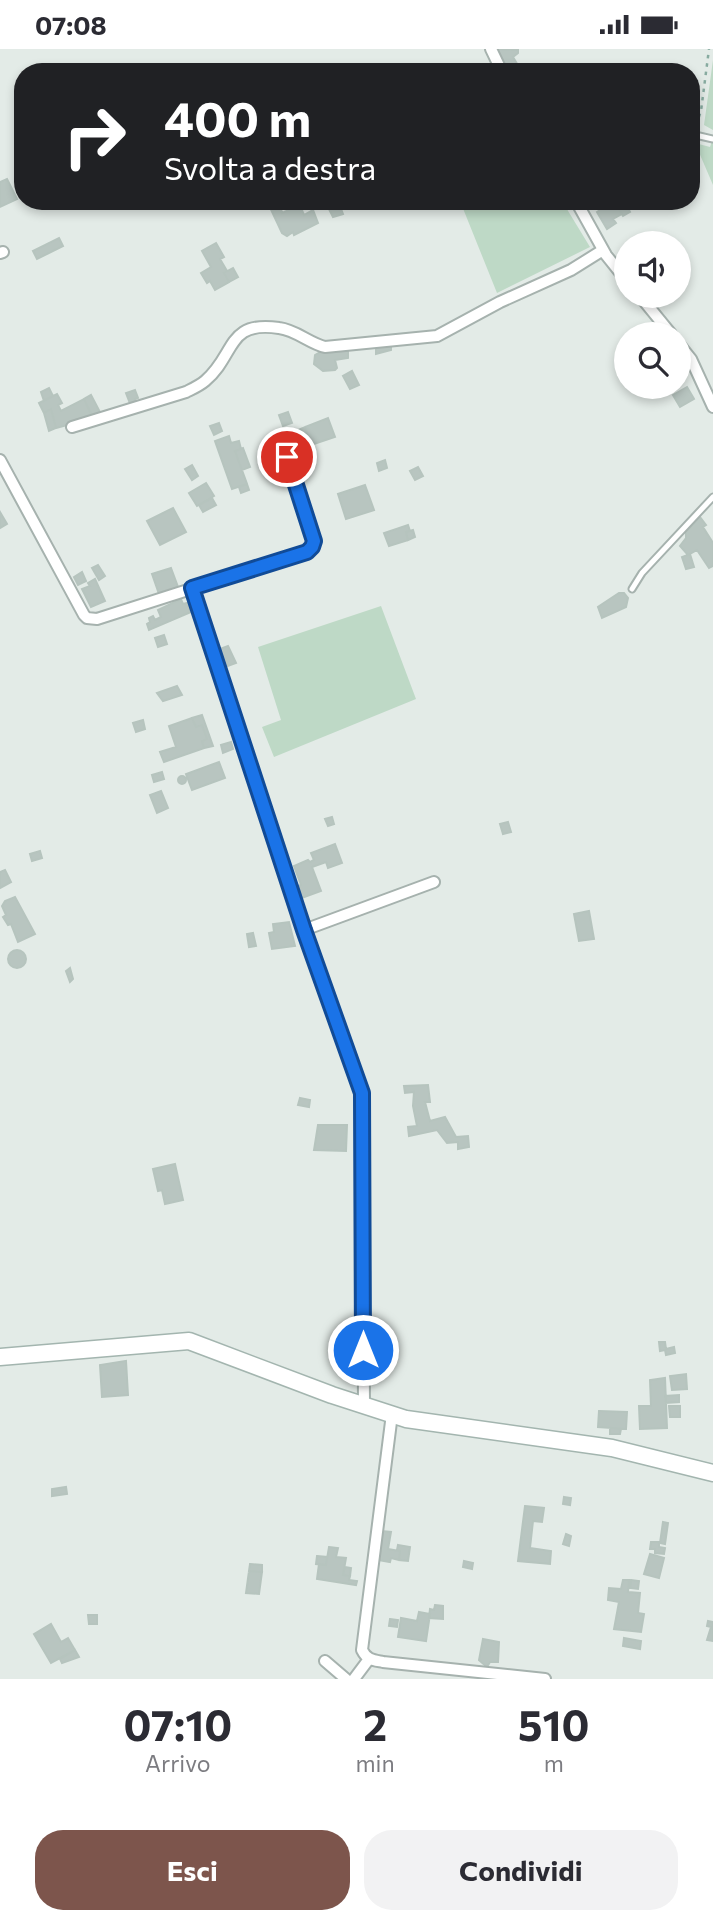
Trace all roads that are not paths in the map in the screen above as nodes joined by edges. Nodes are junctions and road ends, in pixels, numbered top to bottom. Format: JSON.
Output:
{"nodes":[{"id":1,"x":581,"y":210,"type":"edge"},
{"id":2,"x":603,"y":250,"type":"junction"},
{"id":3,"x":614,"y":264,"type":"edge"},
{"id":4,"x":650,"y":308,"type":"edge"},
{"id":5,"x":661,"y":322,"type":"edge"},
{"id":6,"x":691,"y":359,"type":"edge"},
{"id":7,"x":713,"y":407,"type":"edge"},
{"id":8,"x":72,"y":427,"type":"dead end"},
{"id":9,"x":287,"y":457,"type":"dead end"},
{"id":10,"x":0,"y":460,"type":"edge"},
{"id":11,"x":713,"y":497,"type":"edge"},
{"id":12,"x":192,"y":588,"type":"junction"},
{"id":13,"x":632,"y":589,"type":"dead end"},
{"id":14,"x":434,"y":882,"type":"dead end"},
{"id":15,"x":304,"y":930,"type":"junction"},
{"id":16,"x":0,"y":1357,"type":"edge"},
{"id":17,"x":364,"y":1405,"type":"junction"},
{"id":18,"x":391,"y":1414,"type":"junction"},
{"id":19,"x":713,"y":1473,"type":"edge"},
{"id":20,"x":369,"y":1659,"type":"junction"},
{"id":21,"x":325,"y":1661,"type":"dead end"},
{"id":22,"x":516,"y":1677,"type":"edge"},
{"id":23,"x":346,"y":1679,"type":"edge"},
{"id":24,"x":354,"y":1679,"type":"edge"},
{"id":25,"x":545,"y":1679,"type":"edge"}],
"edges":[{"from":1,"to":2,"type":"street"},
{"from":2,"to":3,"type":"street"},
{"from":2,"to":8,"type":"street"},
{"from":4,"to":5,"type":"street"},
{"from":6,"to":7,"type":"street"},
{"from":9,"to":12,"type":"street"},
{"from":10,"to":12,"type":"street"},
{"from":11,"to":13,"type":"lane"},
{"from":12,"to":15,"type":"street"},
{"from":14,"to":15,"type":"street"},
{"from":15,"to":17,"type":"street"},
{"from":16,"to":17,"type":"street"},
{"from":17,"to":18,"type":"street"},
{"from":18,"to":19,"type":"street"},
{"from":18,"to":20,"type":"street"},
{"from":20,"to":22,"type":"street"},
{"from":20,"to":24,"type":"street"},
{"from":21,"to":23,"type":"street"},
{"from":22,"to":25,"type":"street"}]}
